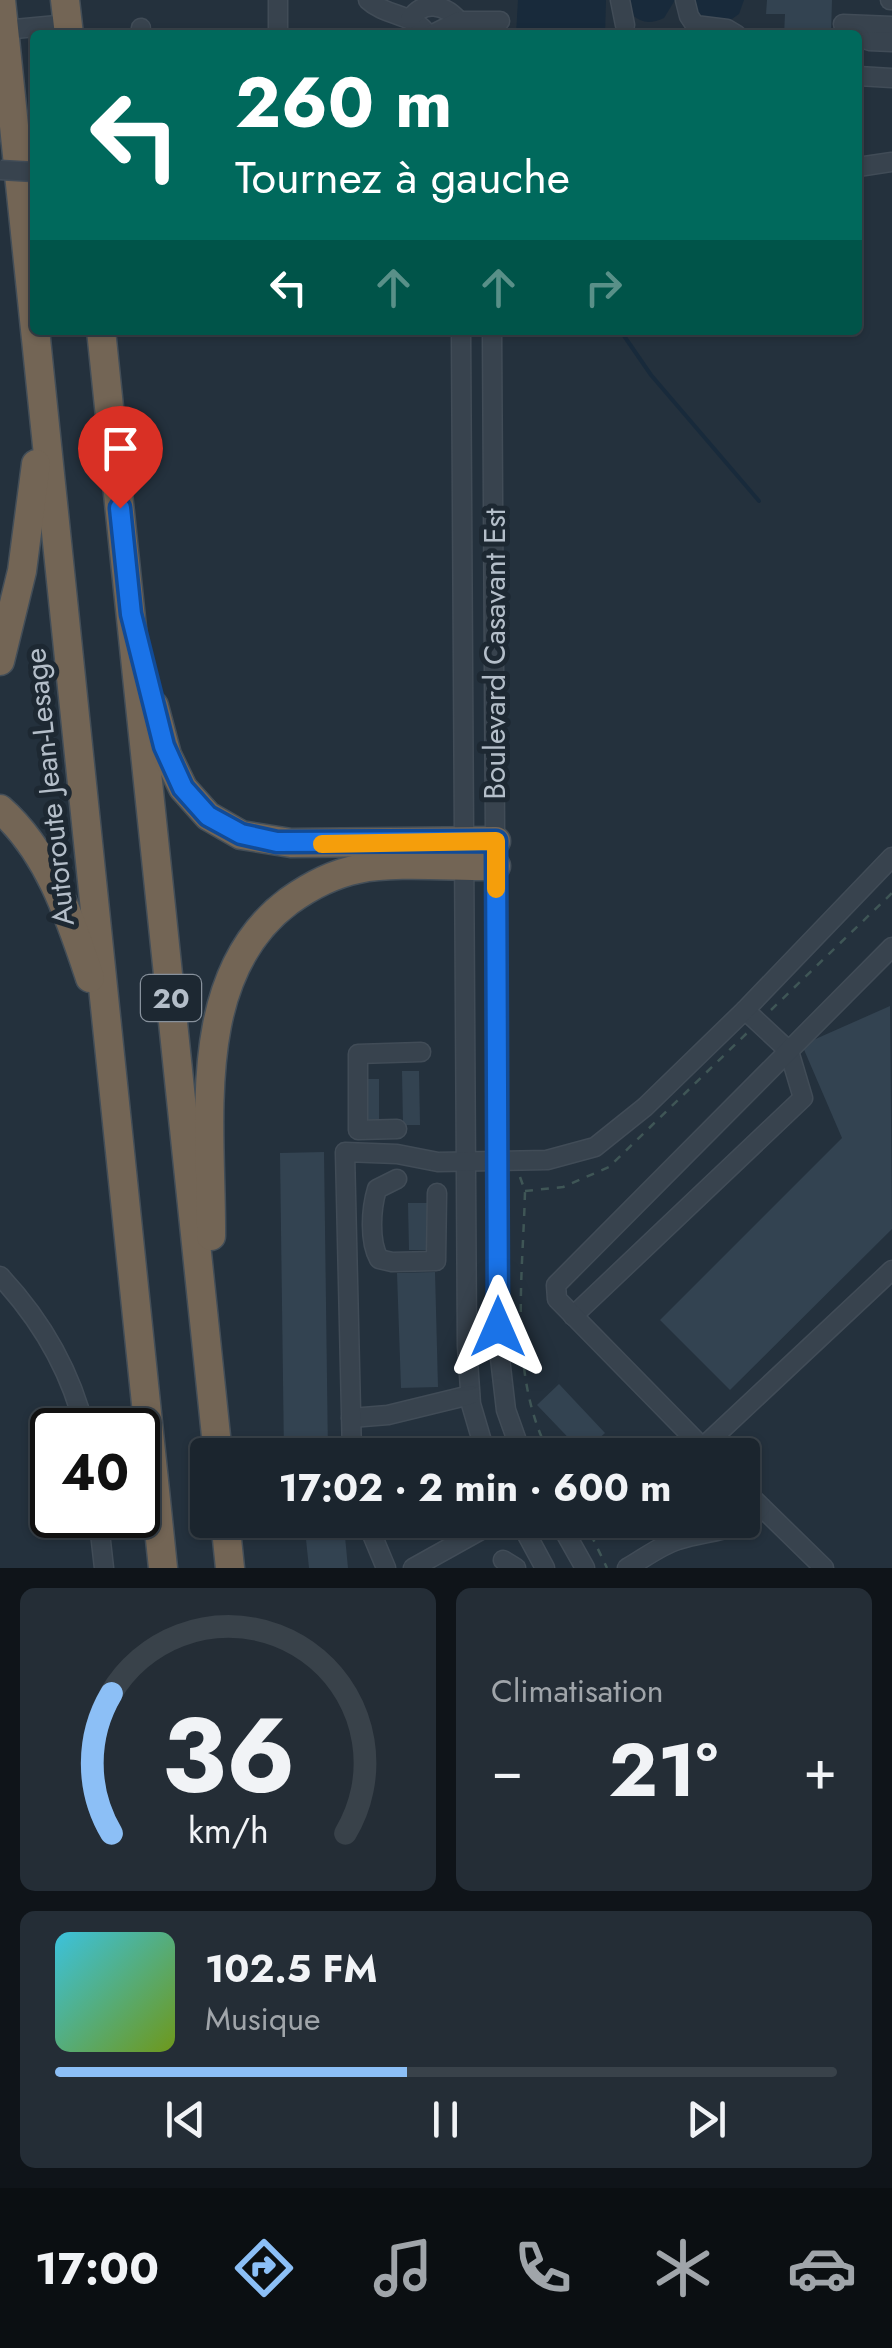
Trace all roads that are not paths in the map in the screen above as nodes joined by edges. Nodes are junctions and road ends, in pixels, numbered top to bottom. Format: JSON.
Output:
{"nodes":[{"id":1,"x":1,"y":0,"type":"edge"},
{"id":2,"x":278,"y":0,"type":"edge"},
{"id":3,"x":368,"y":0,"type":"edge"},
{"id":4,"x":620,"y":0,"type":"edge"},
{"id":5,"x":685,"y":0,"type":"edge"},
{"id":6,"x":410,"y":19,"type":"junction"},
{"id":7,"x":67,"y":20,"type":"edge"},
{"id":8,"x":459,"y":20,"type":"junction"},
{"id":9,"x":500,"y":21,"type":"dead end"},
{"id":10,"x":843,"y":24,"type":"dead end"},
{"id":11,"x":624,"y":25,"type":"dead end"},
{"id":12,"x":892,"y":26,"type":"edge"},
{"id":13,"x":4,"y":30,"type":"junction"},
{"id":14,"x":278,"y":30,"type":"edge"},
{"id":15,"x":426,"y":30,"type":"edge"},
{"id":16,"x":440,"y":30,"type":"edge"},
{"id":17,"x":727,"y":30,"type":"edge"},
{"id":18,"x":870,"y":40,"type":"dead end"},
{"id":19,"x":892,"y":42,"type":"edge"},
{"id":20,"x":862,"y":76,"type":"edge"},
{"id":21,"x":892,"y":78,"type":"edge"},
{"id":22,"x":892,"y":162,"type":"edge"},
{"id":23,"x":862,"y":166,"type":"edge"},
{"id":24,"x":0,"y":170,"type":"edge"},
{"id":25,"x":30,"y":172,"type":"edge"},
{"id":26,"x":30,"y":285,"type":"edge"},
{"id":27,"x":35,"y":335,"type":"edge"},
{"id":28,"x":102,"y":335,"type":"edge"},
{"id":29,"x":461,"y":335,"type":"edge"},
{"id":30,"x":492,"y":335,"type":"edge"},
{"id":31,"x":43,"y":413,"type":"junction"},
{"id":32,"x":131,"y":614,"type":"junction"},
{"id":33,"x":0,"y":661,"type":"edge"},
{"id":34,"x":0,"y":809,"type":"edge"},
{"id":35,"x":464,"y":854,"type":"junction"},
{"id":36,"x":496,"y":854,"type":"junction"},
{"id":37,"x":890,"y":864,"type":"edge"},
{"id":38,"x":892,"y":947,"type":"edge"},
{"id":39,"x":745,"y":1010,"type":"junction"},
{"id":40,"x":107,"y":1032,"type":"junction"},
{"id":41,"x":788,"y":1051,"type":"junction"},
{"id":42,"x":420,"y":1052,"type":"dead end"},
{"id":43,"x":397,"y":1129,"type":"dead end"},
{"id":44,"x":497,"y":1160,"type":"junction"},
{"id":45,"x":466,"y":1161,"type":"junction"},
{"id":46,"x":396,"y":1179,"type":"dead end"},
{"id":47,"x":436,"y":1192,"type":"dead end"},
{"id":48,"x":892,"y":1270,"type":"edge"},
{"id":49,"x":0,"y":1276,"type":"edge"},
{"id":50,"x":573,"y":1316,"type":"junction"},
{"id":51,"x":211,"y":1382,"type":"junction"},
{"id":52,"x":470,"y":1395,"type":"junction"},
{"id":53,"x":79,"y":1408,"type":"edge"},
{"id":54,"x":351,"y":1418,"type":"junction"},
{"id":55,"x":216,"y":1438,"type":"edge"},
{"id":56,"x":352,"y":1438,"type":"edge"},
{"id":57,"x":481,"y":1438,"type":"edge"},
{"id":58,"x":515,"y":1438,"type":"edge"},
{"id":59,"x":693,"y":1438,"type":"edge"},
{"id":60,"x":719,"y":1438,"type":"edge"},
{"id":61,"x":761,"y":1507,"type":"joint"},
{"id":62,"x":101,"y":1538,"type":"edge"},
{"id":63,"x":227,"y":1538,"type":"edge"},
{"id":64,"x":374,"y":1538,"type":"edge"},
{"id":65,"x":467,"y":1538,"type":"edge"},
{"id":66,"x":529,"y":1538,"type":"edge"},
{"id":67,"x":568,"y":1538,"type":"edge"},
{"id":68,"x":814,"y":1565,"type":"edge"},
{"id":69,"x":104,"y":1568,"type":"edge"},
{"id":70,"x":163,"y":1568,"type":"edge"},
{"id":71,"x":230,"y":1568,"type":"edge"},
{"id":72,"x":386,"y":1568,"type":"edge"},
{"id":73,"x":413,"y":1568,"type":"edge"},
{"id":74,"x":545,"y":1568,"type":"edge"},
{"id":75,"x":585,"y":1568,"type":"edge"},
{"id":76,"x":627,"y":1568,"type":"edge"}],
"edges":[{"from":1,"to":13,"type":"highway","name":"Autoroute Jean-Lesage","number":"20"},
{"from":2,"to":14,"type":"street"},
{"from":3,"to":6,"type":"street"},
{"from":4,"to":11,"type":"street"},
{"from":5,"to":17,"type":"street"},
{"from":6,"to":8,"type":"street"},
{"from":6,"to":15,"type":"street"},
{"from":7,"to":13,"type":"street"},
{"from":8,"to":9,"type":"street"},
{"from":8,"to":16,"type":"street"},
{"from":10,"to":12,"type":"street"},
{"from":13,"to":26,"type":"highway","name":"Autoroute Jean-Lesage","number":"20"},
{"from":18,"to":19,"type":"street"},
{"from":20,"to":21,"type":"street"},
{"from":22,"to":23,"type":"street"},
{"from":24,"to":25,"type":"street","bridge":true},
{"from":27,"to":31,"type":"highway","name":"Autoroute Jean-Lesage","number":"20"},
{"from":28,"to":32,"type":"highway","number":"20"},
{"from":29,"to":35,"type":"street","name":"Boulevard Casavant Est"},
{"from":30,"to":36,"type":"street","name":"Boulevard Casavant Est"},
{"from":31,"to":33,"type":"highway"},
{"from":31,"to":40,"type":"highway","name":"Autoroute Jean-Lesage","number":"20"},
{"from":32,"to":35,"type":"highway"},
{"from":32,"to":51,"type":"highway","number":"20"},
{"from":34,"to":40,"type":"highway"},
{"from":35,"to":36,"type":"highway"},
{"from":35,"to":45,"type":"street","name":"Boulevard Casavant Est"},
{"from":35,"to":51,"type":"highway"},
{"from":36,"to":44,"type":"street","name":"Boulevard Casavant Est"},
{"from":37,"to":39,"type":"street"},
{"from":38,"to":41,"type":"street"},
{"from":39,"to":41,"type":"street"},
{"from":39,"to":44,"type":"street"},
{"from":40,"to":70,"type":"highway","name":"Autoroute Jean-Lesage","number":"20"},
{"from":41,"to":50,"type":"street"},
{"from":41,"to":50,"type":"street"},
{"from":42,"to":43,"type":"street"},
{"from":44,"to":45,"type":"street"},
{"from":44,"to":58,"type":"street","name":"Boulevard Casavant Est"},
{"from":45,"to":52,"type":"street","name":"Boulevard Casavant Est"},
{"from":45,"to":54,"type":"street"},
{"from":46,"to":47,"type":"street"},
{"from":48,"to":60,"type":"street"},
{"from":49,"to":53,"type":"street"},
{"from":50,"to":59,"type":"street"},
{"from":51,"to":55,"type":"highway","number":"20"},
{"from":52,"to":54,"type":"street"},
{"from":52,"to":57,"type":"street","name":"Boulevard Casavant Est"},
{"from":54,"to":56,"type":"street"},
{"from":61,"to":68,"type":"street"},
{"from":61,"to":76,"type":"street"},
{"from":62,"to":69,"type":"street"},
{"from":63,"to":71,"type":"highway"},
{"from":64,"to":72,"type":"street"},
{"from":65,"to":73,"type":"street"},
{"from":66,"to":74,"type":"street"},
{"from":67,"to":75,"type":"street"}]}
